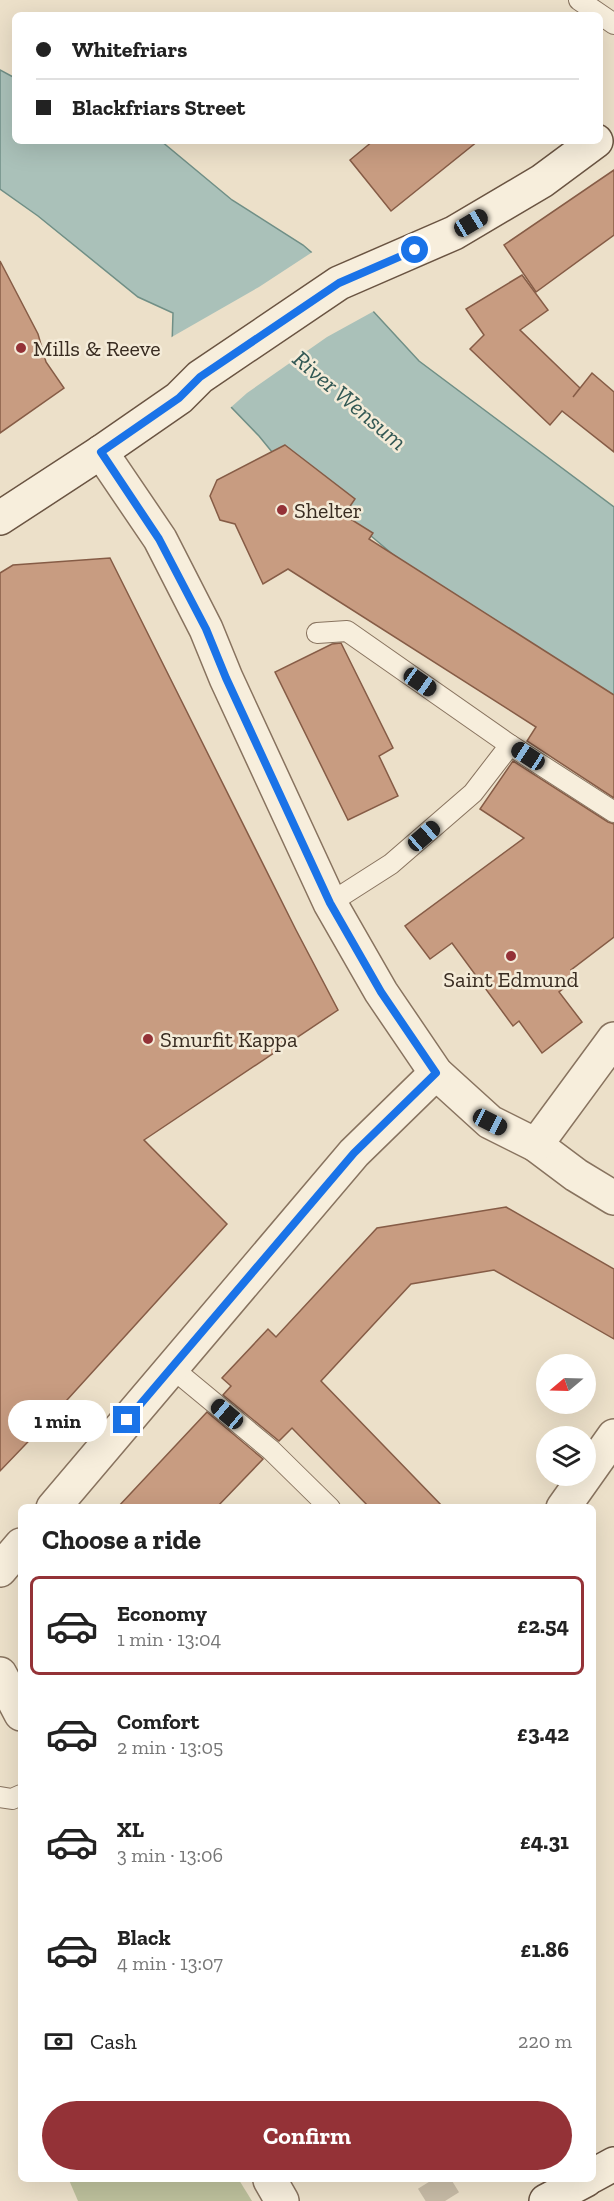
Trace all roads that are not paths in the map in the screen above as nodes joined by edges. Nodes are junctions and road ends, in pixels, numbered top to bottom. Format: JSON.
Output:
{"nodes":[{"id":1,"x":579,"y":0,"type":"edge"},
{"id":2,"x":596,"y":12,"type":"edge"},
{"id":3,"x":592,"y":144,"type":"edge"},
{"id":4,"x":101,"y":452,"type":"junction"},
{"id":5,"x":0,"y":518,"type":"edge"},
{"id":6,"x":317,"y":633,"type":"dead end"},
{"id":7,"x":510,"y":745,"type":"junction"},
{"id":8,"x":614,"y":812,"type":"edge"},
{"id":9,"x":330,"y":903,"type":"junction"},
{"id":10,"x":614,"y":1039,"type":"edge"},
{"id":11,"x":436,"y":1073,"type":"junction"},
{"id":12,"x":536,"y":1145,"type":"junction"},
{"id":13,"x":614,"y":1198,"type":"edge"},
{"id":14,"x":172,"y":1368,"type":"junction"},
{"id":15,"x":614,"y":1436,"type":"edge"},
{"id":16,"x":56,"y":1504,"type":"edge"},
{"id":17,"x":326,"y":1504,"type":"edge"},
{"id":18,"x":566,"y":1504,"type":"edge"},
{"id":19,"x":18,"y":1549,"type":"edge"},
{"id":20,"x":0,"y":1570,"type":"edge"},
{"id":21,"x":0,"y":1674,"type":"edge"},
{"id":22,"x":18,"y":1708,"type":"edge"},
{"id":23,"x":18,"y":1796,"type":"edge"},
{"id":24,"x":0,"y":1797,"type":"edge"},
{"id":25,"x":614,"y":2164,"type":"edge"},
{"id":26,"x":596,"y":2174,"type":"edge"},
{"id":27,"x":271,"y":2182,"type":"edge"},
{"id":28,"x":582,"y":2182,"type":"edge"},
{"id":29,"x":282,"y":2201,"type":"edge"},
{"id":30,"x":546,"y":2201,"type":"edge"}],
"edges":[{"from":1,"to":2,"type":"lane"},
{"from":3,"to":4,"type":"street"},
{"from":4,"to":5,"type":"street"},
{"from":4,"to":9,"type":"street"},
{"from":6,"to":7,"type":"lane"},
{"from":7,"to":8,"type":"lane"},
{"from":7,"to":9,"type":"lane"},
{"from":9,"to":11,"type":"street"},
{"from":10,"to":12,"type":"street"},
{"from":11,"to":12,"type":"street"},
{"from":11,"to":14,"type":"street"},
{"from":12,"to":13,"type":"street"},
{"from":14,"to":16,"type":"street"},
{"from":14,"to":17,"type":"lane"},
{"from":15,"to":18,"type":"street"},
{"from":19,"to":20,"type":"street"},
{"from":21,"to":22,"type":"street"},
{"from":23,"to":24,"type":"lane"},
{"from":25,"to":26,"type":"street"},
{"from":27,"to":29,"type":"street"},
{"from":28,"to":30,"type":"street"}]}
